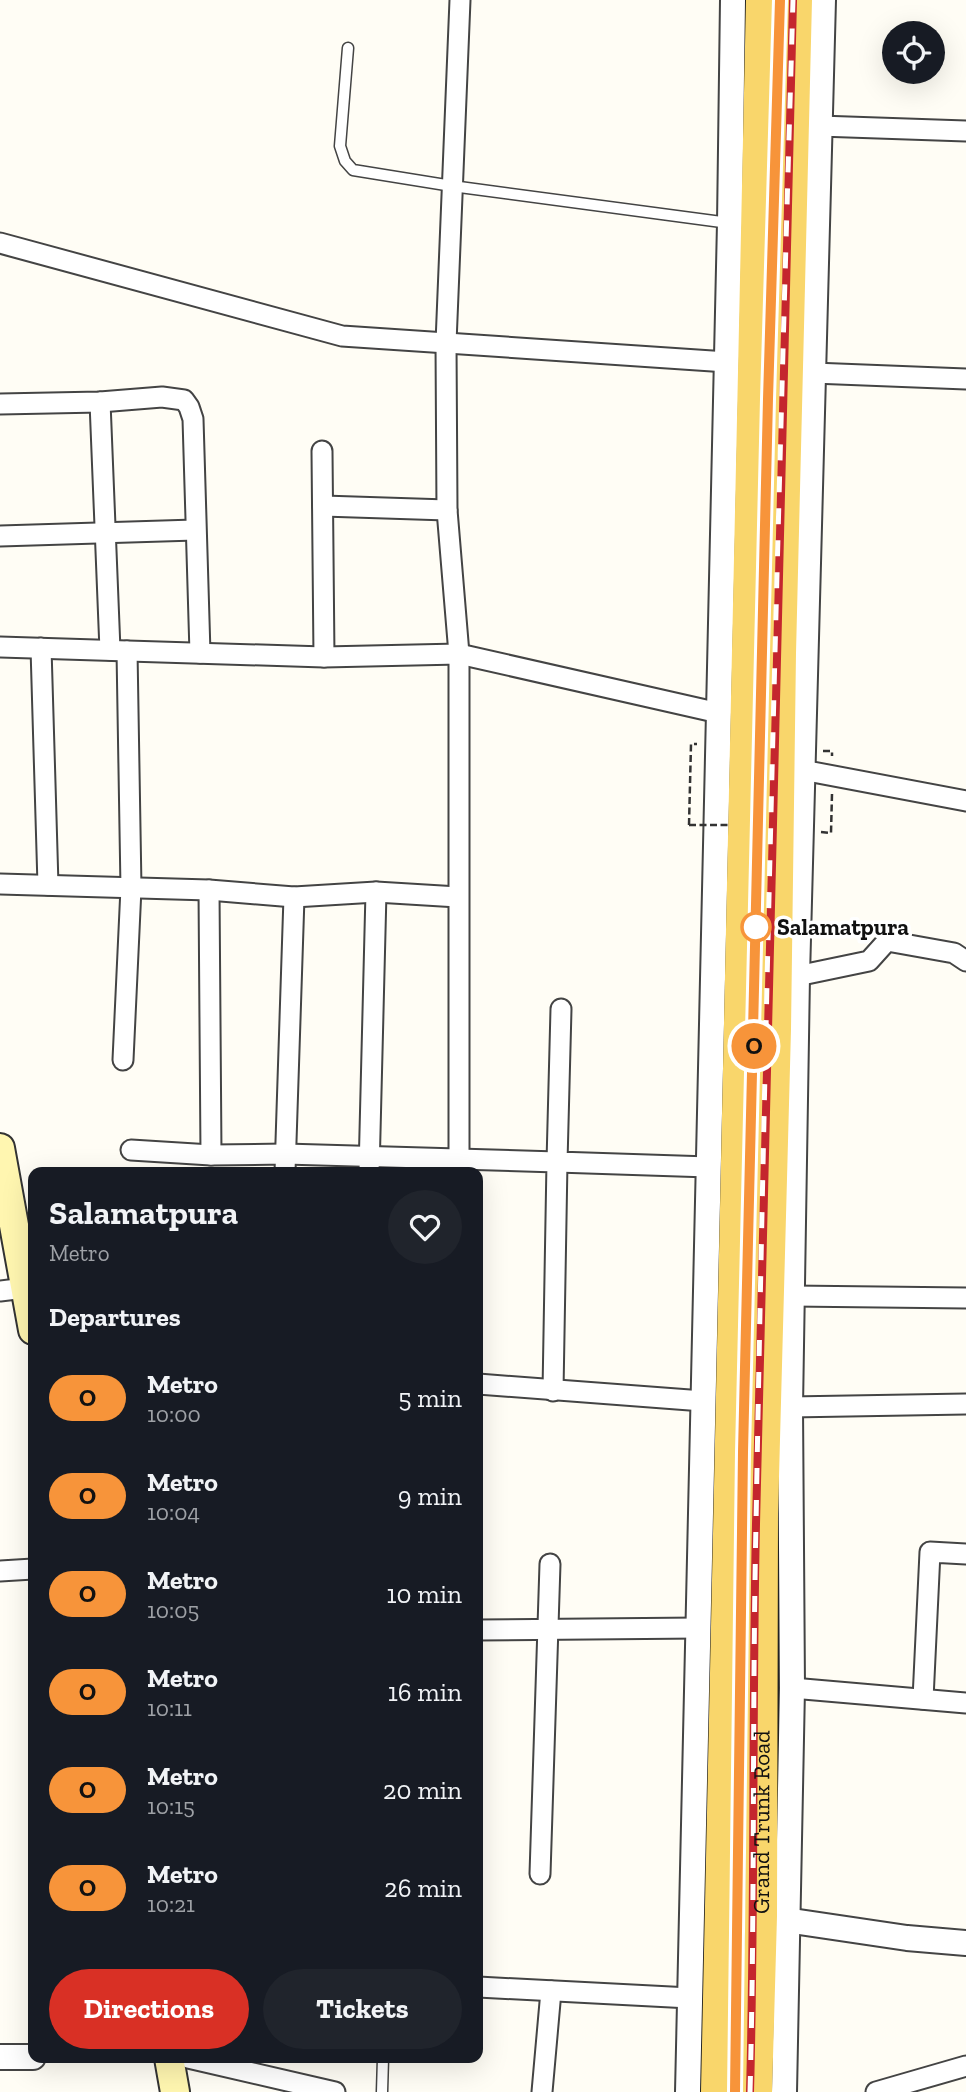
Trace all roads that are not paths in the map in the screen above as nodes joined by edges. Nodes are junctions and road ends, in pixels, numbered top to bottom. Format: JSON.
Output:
{"nodes":[{"id":1,"x":460,"y":0,"type":"edge"},
{"id":2,"x":733,"y":0,"type":"edge"},
{"id":3,"x":762,"y":0,"type":"edge"},
{"id":4,"x":796,"y":0,"type":"edge"},
{"id":5,"x":823,"y":0,"type":"edge"},
{"id":6,"x":348,"y":48,"type":"dead end"},
{"id":7,"x":819,"y":126,"type":"junction"},
{"id":8,"x":966,"y":131,"type":"edge"},
{"id":9,"x":452,"y":186,"type":"junction"},
{"id":10,"x":730,"y":223,"type":"junction"},
{"id":11,"x":0,"y":243,"type":"edge"},
{"id":12,"x":446,"y":343,"type":"junction"},
{"id":13,"x":727,"y":362,"type":"junction"},
{"id":14,"x":813,"y":373,"type":"junction"},
{"id":15,"x":966,"y":379,"type":"edge"},
{"id":16,"x":100,"y":402,"type":"junction"},
{"id":17,"x":0,"y":404,"type":"edge"},
{"id":18,"x":322,"y":451,"type":"dead end"},
{"id":19,"x":323,"y":506,"type":"junction"},
{"id":20,"x":447,"y":510,"type":"junction"},
{"id":21,"x":195,"y":530,"type":"junction"},
{"id":22,"x":105,"y":533,"type":"junction"},
{"id":23,"x":0,"y":536,"type":"edge"},
{"id":24,"x":794,"y":602,"type":"junction"},
{"id":25,"x":0,"y":647,"type":"edge"},
{"id":26,"x":41,"y":648,"type":"junction"},
{"id":27,"x":119,"y":650,"type":"junction"},
{"id":28,"x":200,"y":653,"type":"junction"},
{"id":29,"x":459,"y":654,"type":"junction"},
{"id":30,"x":324,"y":657,"type":"junction"},
{"id":31,"x":719,"y":713,"type":"junction"},
{"id":32,"x":802,"y":770,"type":"junction"},
{"id":33,"x":966,"y":801,"type":"edge"},
{"id":34,"x":0,"y":884,"type":"edge"},
{"id":35,"x":48,"y":885,"type":"junction"},
{"id":36,"x":131,"y":888,"type":"junction"},
{"id":37,"x":209,"y":890,"type":"junction"},
{"id":38,"x":376,"y":892,"type":"junction"},
{"id":39,"x":294,"y":897,"type":"junction"},
{"id":40,"x":458,"y":897,"type":"junction"},
{"id":41,"x":966,"y":938,"type":"edge"},
{"id":42,"x":963,"y":959,"type":"edge"},
{"id":43,"x":797,"y":976,"type":"junction"},
{"id":44,"x":561,"y":1009,"type":"dead end"},
{"id":45,"x":123,"y":1060,"type":"dead end"},
{"id":46,"x":0,"y":1148,"type":"edge"},
{"id":47,"x":131,"y":1150,"type":"dead end"},
{"id":48,"x":203,"y":1161,"type":"edge"},
{"id":49,"x":557,"y":1162,"type":"junction"},
{"id":50,"x":285,"y":1163,"type":"edge"},
{"id":51,"x":369,"y":1165,"type":"edge"},
{"id":52,"x":459,"y":1167,"type":"edge"},
{"id":53,"x":709,"y":1167,"type":"junction"},
{"id":54,"x":13,"y":1289,"type":"edge"},
{"id":55,"x":792,"y":1296,"type":"junction"},
{"id":56,"x":966,"y":1298,"type":"edge"},
{"id":57,"x":28,"y":1320,"type":"edge"},
{"id":58,"x":483,"y":1384,"type":"edge"},
{"id":59,"x":554,"y":1391,"type":"junction"},
{"id":60,"x":703,"y":1401,"type":"junction"},
{"id":61,"x":966,"y":1404,"type":"edge"},
{"id":62,"x":790,"y":1407,"type":"junction"},
{"id":63,"x":730,"y":1513,"type":"junction"},
{"id":64,"x":762,"y":1514,"type":"junction"},
{"id":65,"x":966,"y":1554,"type":"edge"},
{"id":66,"x":550,"y":1564,"type":"dead end"},
{"id":67,"x":28,"y":1569,"type":"edge"},
{"id":68,"x":0,"y":1571,"type":"edge"},
{"id":69,"x":699,"y":1628,"type":"junction"},
{"id":70,"x":549,"y":1629,"type":"junction"},
{"id":71,"x":483,"y":1630,"type":"edge"},
{"id":72,"x":792,"y":1688,"type":"junction"},
{"id":73,"x":923,"y":1699,"type":"junction"},
{"id":74,"x":966,"y":1703,"type":"edge"},
{"id":75,"x":540,"y":1874,"type":"dead end"},
{"id":76,"x":774,"y":1918,"type":"junction"},
{"id":77,"x":966,"y":1943,"type":"edge"},
{"id":78,"x":483,"y":1987,"type":"edge"},
{"id":79,"x":551,"y":1991,"type":"junction"},
{"id":80,"x":690,"y":1998,"type":"junction"},
{"id":81,"x":0,"y":2057,"type":"edge"},
{"id":82,"x":28,"y":2057,"type":"edge"},
{"id":83,"x":170,"y":2063,"type":"edge"},
{"id":84,"x":210,"y":2063,"type":"edge"},
{"id":85,"x":383,"y":2063,"type":"edge"},
{"id":86,"x":966,"y":2066,"type":"edge"},
{"id":87,"x":175,"y":2092,"type":"edge"},
{"id":88,"x":335,"y":2092,"type":"edge"},
{"id":89,"x":382,"y":2092,"type":"edge"},
{"id":90,"x":542,"y":2092,"type":"edge"},
{"id":91,"x":688,"y":2092,"type":"edge"},
{"id":92,"x":717,"y":2092,"type":"edge"},
{"id":93,"x":756,"y":2092,"type":"edge"},
{"id":94,"x":784,"y":2092,"type":"edge"},
{"id":95,"x":876,"y":2092,"type":"edge"}],
"edges":[{"from":1,"to":9,"type":"street"},
{"from":2,"to":10,"type":"street"},
{"from":3,"to":63,"type":"main road","name":"Grand Trunk Road"},
{"from":4,"to":24,"type":"main road","name":"Grand Trunk Road"},
{"from":5,"to":7,"type":"street"},
{"from":6,"to":9,"type":"lane"},
{"from":7,"to":8,"type":"street"},
{"from":7,"to":14,"type":"street"},
{"from":9,"to":10,"type":"lane"},
{"from":9,"to":12,"type":"street"},
{"from":10,"to":13,"type":"street"},
{"from":11,"to":12,"type":"street"},
{"from":12,"to":13,"type":"street"},
{"from":12,"to":20,"type":"street"},
{"from":13,"to":31,"type":"street"},
{"from":14,"to":15,"type":"street"},
{"from":14,"to":24,"type":"street"},
{"from":16,"to":17,"type":"street"},
{"from":16,"to":21,"type":"street"},
{"from":16,"to":22,"type":"street"},
{"from":18,"to":19,"type":"street"},
{"from":19,"to":20,"type":"street"},
{"from":19,"to":30,"type":"street"},
{"from":20,"to":29,"type":"street"},
{"from":21,"to":22,"type":"street"},
{"from":21,"to":28,"type":"street"},
{"from":22,"to":23,"type":"street"},
{"from":22,"to":27,"type":"street"},
{"from":24,"to":32,"type":"street"},
{"from":24,"to":64,"type":"main road","name":"Grand Trunk Road"},
{"from":25,"to":26,"type":"street"},
{"from":26,"to":27,"type":"street"},
{"from":26,"to":35,"type":"street"},
{"from":27,"to":28,"type":"street"},
{"from":27,"to":36,"type":"street"},
{"from":28,"to":30,"type":"street"},
{"from":29,"to":30,"type":"street"},
{"from":29,"to":31,"type":"street"},
{"from":29,"to":40,"type":"street"},
{"from":31,"to":53,"type":"street"},
{"from":32,"to":33,"type":"street"},
{"from":32,"to":43,"type":"street"},
{"from":34,"to":35,"type":"street"},
{"from":35,"to":36,"type":"street"},
{"from":36,"to":37,"type":"street"},
{"from":36,"to":45,"type":"street"},
{"from":37,"to":39,"type":"street"},
{"from":37,"to":48,"type":"street"},
{"from":38,"to":39,"type":"street"},
{"from":38,"to":40,"type":"street"},
{"from":38,"to":51,"type":"street"},
{"from":39,"to":50,"type":"street"},
{"from":40,"to":52,"type":"street"},
{"from":41,"to":42,"type":"street"},
{"from":42,"to":43,"type":"street"},
{"from":43,"to":55,"type":"street"},
{"from":44,"to":49,"type":"street"},
{"from":46,"to":54,"type":"main road"},
{"from":47,"to":48,"type":"street"},
{"from":48,"to":50,"type":"street"},
{"from":49,"to":52,"type":"street"},
{"from":49,"to":53,"type":"street"},
{"from":49,"to":59,"type":"street"},
{"from":50,"to":51,"type":"street"},
{"from":51,"to":52,"type":"street"},
{"from":53,"to":60,"type":"street"},
{"from":54,"to":57,"type":"main road"},
{"from":55,"to":56,"type":"street"},
{"from":55,"to":62,"type":"street"},
{"from":58,"to":59,"type":"street"},
{"from":59,"to":60,"type":"street"},
{"from":60,"to":69,"type":"street"},
{"from":61,"to":62,"type":"street"},
{"from":62,"to":72,"type":"street"},
{"from":63,"to":64,"type":"main road"},
{"from":63,"to":92,"type":"main road","name":"Grand Trunk Road"},
{"from":64,"to":76,"type":"main road","name":"Grand Trunk Road"},
{"from":65,"to":73,"type":"street"},
{"from":66,"to":70,"type":"street"},
{"from":67,"to":68,"type":"street"},
{"from":69,"to":70,"type":"street"},
{"from":69,"to":80,"type":"street"},
{"from":70,"to":71,"type":"street"},
{"from":70,"to":75,"type":"street"},
{"from":72,"to":73,"type":"street"},
{"from":72,"to":76,"type":"street"},
{"from":73,"to":74,"type":"street"},
{"from":76,"to":77,"type":"street"},
{"from":76,"to":93,"type":"main road","name":"Grand Trunk Road"},
{"from":76,"to":94,"type":"street"},
{"from":78,"to":79,"type":"street"},
{"from":79,"to":80,"type":"street"},
{"from":79,"to":90,"type":"street"},
{"from":80,"to":91,"type":"street"},
{"from":81,"to":82,"type":"street"},
{"from":83,"to":87,"type":"main road"},
{"from":84,"to":88,"type":"street"},
{"from":85,"to":89,"type":"lane"},
{"from":86,"to":95,"type":"street"}]}
